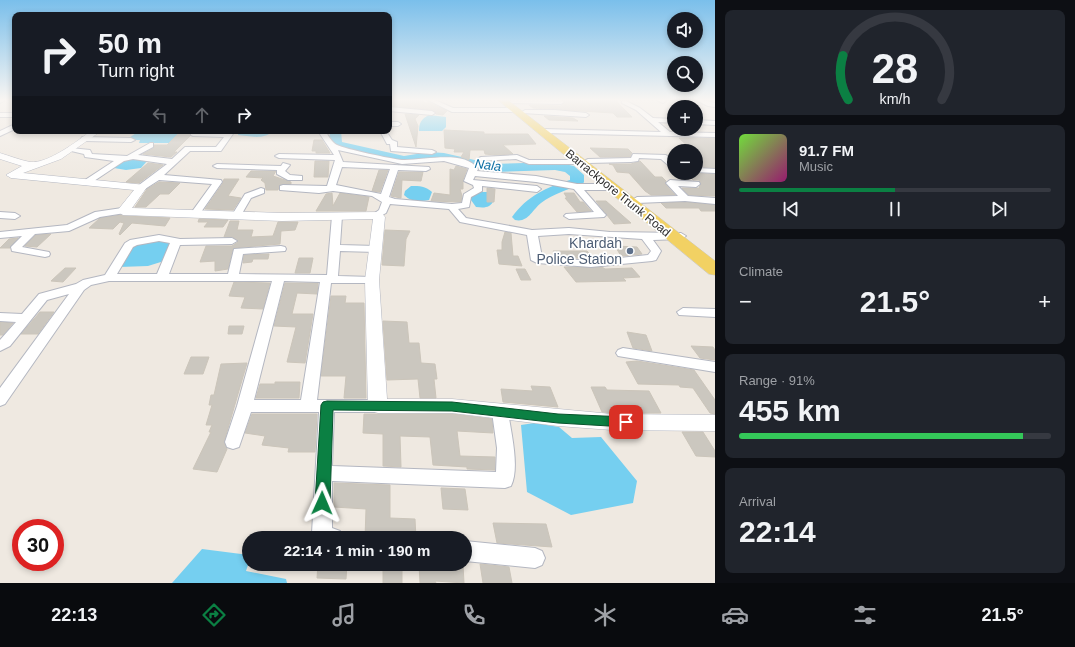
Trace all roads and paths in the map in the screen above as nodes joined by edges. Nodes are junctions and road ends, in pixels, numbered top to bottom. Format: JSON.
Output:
{"nodes":[{"id":1,"x":541,"y":127,"type":"edge"},
{"id":2,"x":660,"y":127,"type":"edge"},
{"id":3,"x":12,"y":128,"type":"edge"},
{"id":4,"x":547,"y":132,"type":"junction"},
{"id":5,"x":667,"y":133,"type":"joint"},
{"id":6,"x":0,"y":134,"type":"edge"},
{"id":7,"x":230,"y":134,"type":"edge"},
{"id":8,"x":323,"y":134,"type":"edge"},
{"id":9,"x":385,"y":134,"type":"edge"},
{"id":10,"x":703,"y":134,"type":"edge"},
{"id":11,"x":91,"y":135,"type":"edge"},
{"id":12,"x":715,"y":135,"type":"edge"},
{"id":13,"x":130,"y":138,"type":"dead end"},
{"id":14,"x":150,"y":145,"type":"dead end"},
{"id":15,"x":332,"y":146,"type":"junction"},
{"id":16,"x":71,"y":150,"type":"junction"},
{"id":17,"x":432,"y":152,"type":"dead end"},
{"id":18,"x":0,"y":156,"type":"edge"},
{"id":19,"x":279,"y":156,"type":"dead end"},
{"id":20,"x":294,"y":157,"type":"junction"},
{"id":21,"x":126,"y":158,"type":"junction"},
{"id":22,"x":481,"y":159,"type":"dead end"},
{"id":23,"x":667,"y":160,"type":"edge"},
{"id":24,"x":339,"y":161,"type":"junction"},
{"id":25,"x":584,"y":161,"type":"junction"},
{"id":26,"x":174,"y":162,"type":"junction"},
{"id":27,"x":31,"y":165,"type":"junction"},
{"id":28,"x":217,"y":166,"type":"dead end"},
{"id":29,"x":395,"y":167,"type":"junction"},
{"id":30,"x":283,"y":168,"type":"junction"},
{"id":31,"x":426,"y":169,"type":"dead end"},
{"id":32,"x":703,"y":170,"type":"edge"},
{"id":33,"x":715,"y":171,"type":"edge"},
{"id":34,"x":472,"y":173,"type":"junction"},
{"id":35,"x":157,"y":177,"type":"junction"},
{"id":36,"x":299,"y":178,"type":"dead end"},
{"id":37,"x":88,"y":182,"type":"junction"},
{"id":38,"x":477,"y":183,"type":"junction"},
{"id":39,"x":696,"y":184,"type":"dead end"},
{"id":40,"x":142,"y":187,"type":"junction"},
{"id":41,"x":577,"y":187,"type":"junction"},
{"id":42,"x":611,"y":187,"type":"junction"},
{"id":43,"x":282,"y":188,"type":"dead end"},
{"id":44,"x":333,"y":188,"type":"junction"},
{"id":45,"x":537,"y":188,"type":"dead end"},
{"id":46,"x":261,"y":192,"type":"dead end"},
{"id":47,"x":684,"y":198,"type":"junction"},
{"id":48,"x":385,"y":200,"type":"junction"},
{"id":49,"x":637,"y":200,"type":"junction"},
{"id":50,"x":715,"y":201,"type":"edge"},
{"id":51,"x":452,"y":207,"type":"junction"},
{"id":52,"x":122,"y":211,"type":"junction"},
{"id":53,"x":196,"y":214,"type":"junction"},
{"id":54,"x":0,"y":215,"type":"edge"},
{"id":55,"x":237,"y":215,"type":"junction"},
{"id":56,"x":377,"y":215,"type":"junction"},
{"id":57,"x":15,"y":216,"type":"dead end"},
{"id":58,"x":337,"y":216,"type":"junction"},
{"id":59,"x":569,"y":216,"type":"dead end"},
{"id":60,"x":32,"y":232,"type":"junction"},
{"id":61,"x":532,"y":233,"type":"junction"},
{"id":62,"x":0,"y":235,"type":"edge"},
{"id":63,"x":678,"y":236,"type":"junction"},
{"id":64,"x":645,"y":237,"type":"junction"},
{"id":65,"x":176,"y":241,"type":"junction"},
{"id":66,"x":232,"y":241,"type":"dead end"},
{"id":67,"x":335,"y":248,"type":"junction"},
{"id":68,"x":376,"y":248,"type":"junction"},
{"id":69,"x":281,"y":249,"type":"dead end"},
{"id":70,"x":45,"y":254,"type":"dead end"},
{"id":71,"x":715,"y":261,"type":"edge"},
{"id":72,"x":715,"y":270,"type":"edge"},
{"id":73,"x":162,"y":277,"type":"junction"},
{"id":74,"x":233,"y":277,"type":"junction"},
{"id":75,"x":109,"y":278,"type":"junction"},
{"id":76,"x":279,"y":278,"type":"junction"},
{"id":77,"x":329,"y":279,"type":"junction"},
{"id":78,"x":372,"y":280,"type":"junction"},
{"id":79,"x":80,"y":287,"type":"junction"},
{"id":80,"x":683,"y":312,"type":"dead end"},
{"id":81,"x":715,"y":313,"type":"edge"},
{"id":82,"x":0,"y":317,"type":"edge"},
{"id":83,"x":24,"y":318,"type":"junction"},
{"id":84,"x":0,"y":346,"type":"edge"},
{"id":85,"x":623,"y":353,"type":"dead end"},
{"id":86,"x":715,"y":367,"type":"edge"},
{"id":87,"x":0,"y":400,"type":"edge"},
{"id":88,"x":327,"y":405,"type":"junction"},
{"id":89,"x":245,"y":406,"type":"junction"},
{"id":90,"x":308,"y":406,"type":"junction"},
{"id":91,"x":378,"y":406,"type":"junction"},
{"id":92,"x":500,"y":412,"type":"junction"},
{"id":93,"x":715,"y":423,"type":"edge"},
{"id":94,"x":233,"y":442,"type":"dead end"},
{"id":95,"x":323,"y":473,"type":"junction"},
{"id":96,"x":322,"y":531,"type":"edge"},
{"id":97,"x":472,"y":552,"type":"edge"},
{"id":98,"x":535,"y":558,"type":"dead end"}],
"edges":[{"from":1,"to":4,"type":"main road","name":"Barrackpore Trunk Road"},
{"from":2,"to":5,"type":"street"},
{"from":3,"to":6,"type":"street"},
{"from":4,"to":5,"type":"street"},
{"from":4,"to":25,"type":"main road","name":"Barrackpore Trunk Road"},
{"from":7,"to":26,"type":"street"},
{"from":8,"to":15,"type":"street"},
{"from":9,"to":17,"type":"street"},
{"from":10,"to":12,"type":"street"},
{"from":11,"to":13,"type":"street"},
{"from":11,"to":16,"type":"street"},
{"from":14,"to":21,"type":"street"},
{"from":15,"to":24,"type":"street"},
{"from":15,"to":34,"type":"street"},
{"from":16,"to":21,"type":"street"},
{"from":16,"to":27,"type":"street"},
{"from":18,"to":27,"type":"street"},
{"from":19,"to":20,"type":"street"},
{"from":20,"to":24,"type":"street"},
{"from":20,"to":30,"type":"street"},
{"from":21,"to":26,"type":"street"},
{"from":21,"to":37,"type":"street"},
{"from":22,"to":25,"type":"street"},
{"from":23,"to":25,"type":"street"},
{"from":24,"to":29,"type":"street"},
{"from":24,"to":44,"type":"street"},
{"from":25,"to":42,"type":"main road","name":"Barrackpore Trunk Road"},
{"from":25,"to":49,"type":"main road","name":"Barrackpore Trunk Road"},
{"from":26,"to":35,"type":"street"},
{"from":27,"to":37,"type":"street"},
{"from":28,"to":30,"type":"street"},
{"from":29,"to":31,"type":"street"},
{"from":29,"to":48,"type":"street"},
{"from":30,"to":36,"type":"street"},
{"from":32,"to":33,"type":"street"},
{"from":34,"to":38,"type":"street"},
{"from":34,"to":41,"type":"street"},
{"from":35,"to":40,"type":"street"},
{"from":35,"to":53,"type":"street"},
{"from":37,"to":40,"type":"street"},
{"from":38,"to":45,"type":"street"},
{"from":38,"to":51,"type":"street"},
{"from":39,"to":47,"type":"street"},
{"from":40,"to":52,"type":"street"},
{"from":41,"to":42,"type":"street"},
{"from":41,"to":59,"type":"street"},
{"from":42,"to":63,"type":"main road","name":"Barrackpore Trunk Road"},
{"from":43,"to":44,"type":"street"},
{"from":44,"to":48,"type":"street"},
{"from":46,"to":55,"type":"street"},
{"from":47,"to":49,"type":"street"},
{"from":47,"to":50,"type":"street"},
{"from":48,"to":51,"type":"street"},
{"from":48,"to":56,"type":"street"},
{"from":49,"to":63,"type":"main road","name":"Barrackpore Trunk Road"},
{"from":51,"to":61,"type":"street"},
{"from":52,"to":53,"type":"street"},
{"from":52,"to":60,"type":"street"},
{"from":53,"to":55,"type":"street"},
{"from":54,"to":57,"type":"street"},
{"from":55,"to":58,"type":"street"},
{"from":56,"to":58,"type":"street"},
{"from":56,"to":68,"type":"street"},
{"from":58,"to":67,"type":"street"},
{"from":60,"to":62,"type":"street"},
{"from":60,"to":70,"type":"street"},
{"from":61,"to":64,"type":"street"},
{"from":61,"to":64,"type":"street"},
{"from":63,"to":64,"type":"street"},
{"from":63,"to":71,"type":"main road","name":"Barrackpore Trunk Road"},
{"from":63,"to":72,"type":"main road","name":"Barrackpore Trunk Road"},
{"from":65,"to":66,"type":"street"},
{"from":65,"to":73,"type":"street"},
{"from":65,"to":75,"type":"street"},
{"from":67,"to":68,"type":"street"},
{"from":67,"to":77,"type":"street"},
{"from":68,"to":78,"type":"street"},
{"from":69,"to":74,"type":"street"},
{"from":73,"to":74,"type":"street"},
{"from":73,"to":75,"type":"street"},
{"from":74,"to":76,"type":"street"},
{"from":75,"to":79,"type":"street"},
{"from":76,"to":77,"type":"street"},
{"from":76,"to":89,"type":"street"},
{"from":77,"to":78,"type":"street"},
{"from":77,"to":90,"type":"street"},
{"from":78,"to":91,"type":"street"},
{"from":79,"to":83,"type":"street"},
{"from":79,"to":87,"type":"street"},
{"from":80,"to":81,"type":"street"},
{"from":82,"to":83,"type":"street"},
{"from":83,"to":84,"type":"street"},
{"from":85,"to":86,"type":"street"},
{"from":88,"to":90,"type":"street"},
{"from":88,"to":91,"type":"street"},
{"from":88,"to":95,"type":"street"},
{"from":89,"to":90,"type":"street"},
{"from":89,"to":94,"type":"street"},
{"from":91,"to":92,"type":"street"},
{"from":92,"to":93,"type":"street"},
{"from":92,"to":95,"type":"street"},
{"from":95,"to":96,"type":"street"},
{"from":97,"to":98,"type":"street"}]}
